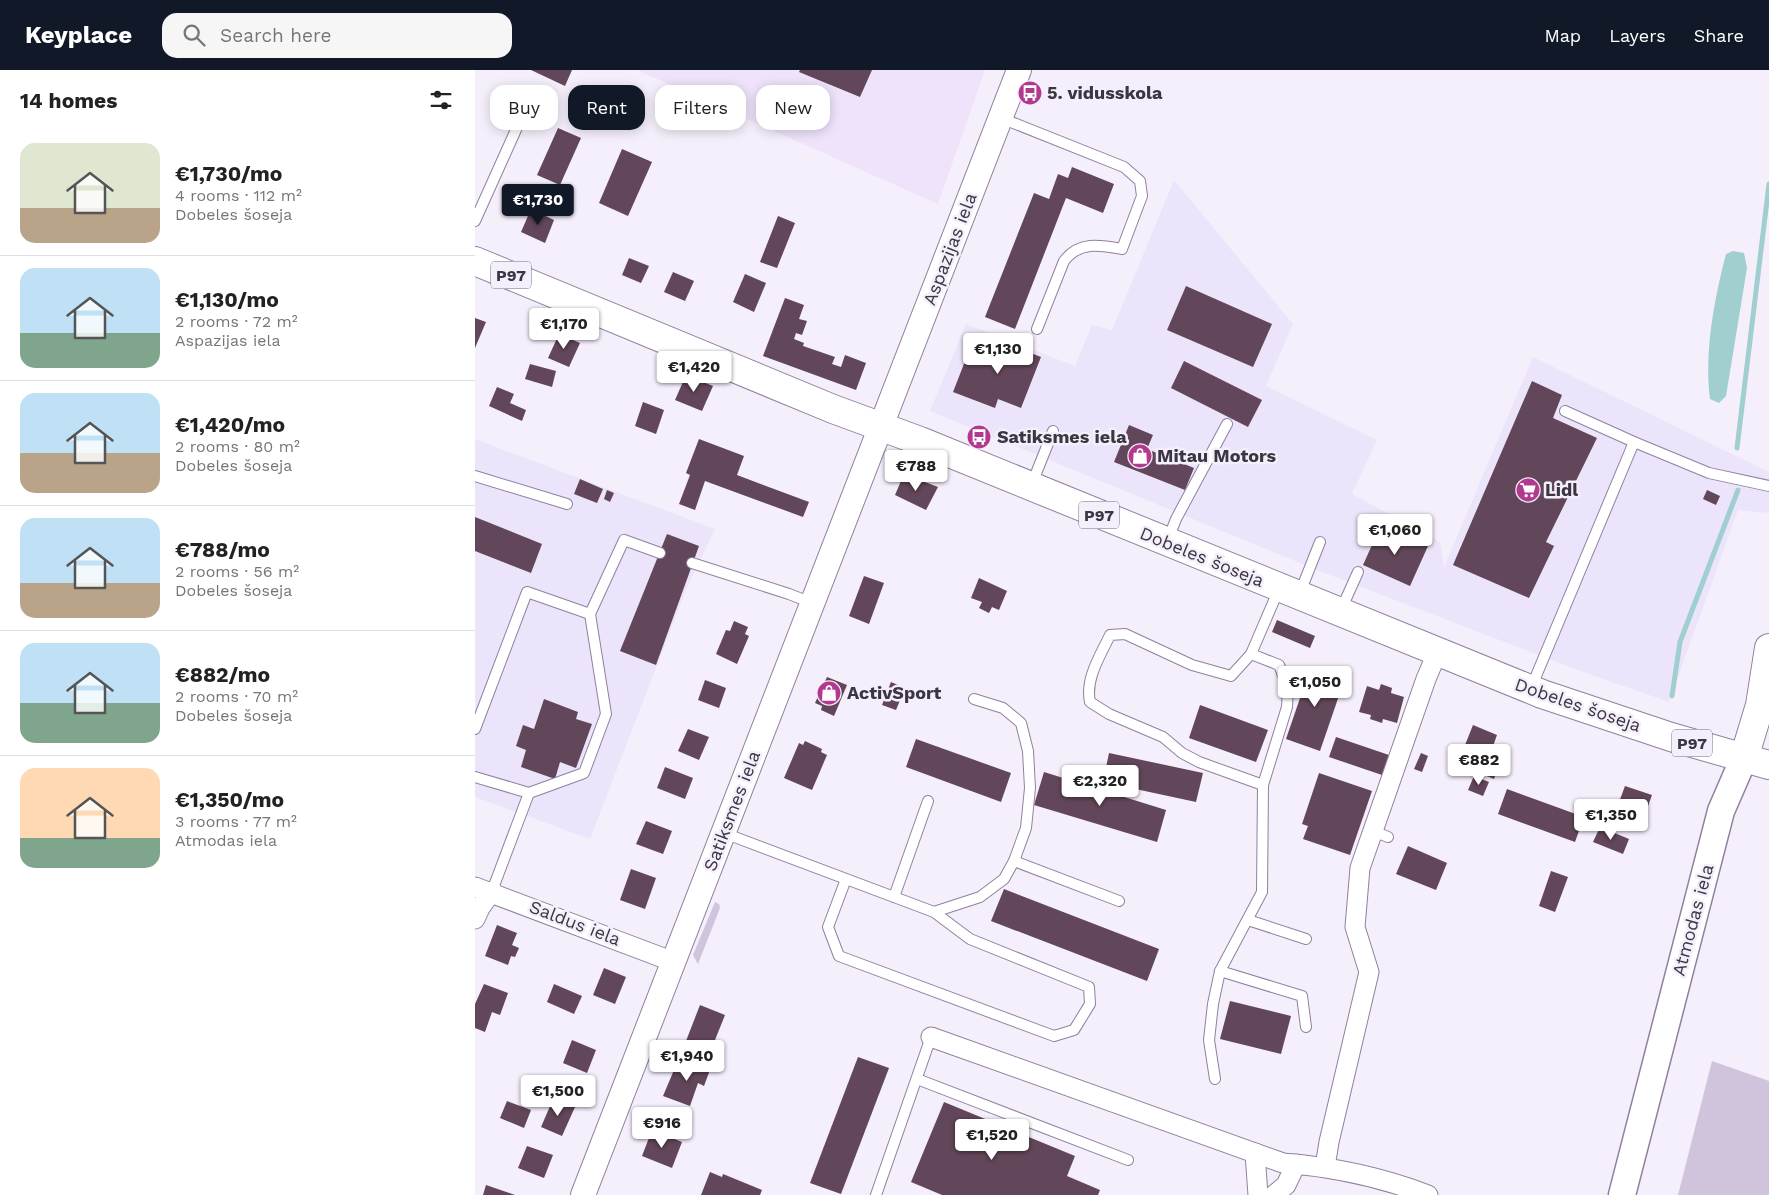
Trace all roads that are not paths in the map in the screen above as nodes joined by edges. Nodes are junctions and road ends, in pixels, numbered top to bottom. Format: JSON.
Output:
{"nodes":[{"id":1,"x":1019,"y":70,"type":"edge"},
{"id":2,"x":1001,"y":118,"type":"junction"},
{"id":3,"x":516,"y":130,"type":"edge"},
{"id":4,"x":475,"y":221,"type":"edge"},
{"id":5,"x":475,"y":261,"type":"edge"},
{"id":6,"x":1037,"y":329,"type":"dead end"},
{"id":7,"x":1565,"y":412,"type":"dead end"},
{"id":8,"x":1227,"y":424,"type":"dead end"},
{"id":9,"x":881,"y":427,"type":"junction"},
{"id":10,"x":1053,"y":431,"type":"dead end"},
{"id":11,"x":1634,"y":442,"type":"junction"},
{"id":12,"x":475,"y":476,"type":"edge"},
{"id":13,"x":1769,"y":486,"type":"edge"},
{"id":14,"x":1031,"y":487,"type":"junction"},
{"id":15,"x":567,"y":504,"type":"dead end"},
{"id":16,"x":1167,"y":542,"type":"junction"},
{"id":17,"x":1320,"y":542,"type":"dead end"},
{"id":18,"x":660,"y":552,"type":"dead end"},
{"id":19,"x":692,"y":563,"type":"dead end"},
{"id":20,"x":1358,"y":572,"type":"dead end"},
{"id":21,"x":1289,"y":592,"type":"junction"},
{"id":22,"x":812,"y":603,"type":"junction"},
{"id":23,"x":1340,"y":613,"type":"junction"},
{"id":24,"x":590,"y":614,"type":"junction"},
{"id":25,"x":1769,"y":648,"type":"edge"},
{"id":26,"x":1437,"y":653,"type":"junction"},
{"id":27,"x":1251,"y":654,"type":"junction"},
{"id":28,"x":1530,"y":690,"type":"junction"},
{"id":29,"x":974,"y":699,"type":"dead end"},
{"id":30,"x":475,"y":729,"type":"edge"},
{"id":31,"x":1757,"y":762,"type":"edge"},
{"id":32,"x":475,"y":777,"type":"edge"},
{"id":33,"x":1263,"y":785,"type":"junction"},
{"id":34,"x":529,"y":793,"type":"junction"},
{"id":35,"x":928,"y":801,"type":"dead end"},
{"id":36,"x":723,"y":833,"type":"junction"},
{"id":37,"x":1014,"y":861,"type":"junction"},
{"id":38,"x":846,"y":879,"type":"junction"},
{"id":39,"x":483,"y":889,"type":"edge"},
{"id":40,"x":894,"y":897,"type":"junction"},
{"id":41,"x":1119,"y":901,"type":"dead end"},
{"id":42,"x":933,"y":912,"type":"junction"},
{"id":43,"x":475,"y":919,"type":"edge"},
{"id":44,"x":1248,"y":920,"type":"junction"},
{"id":45,"x":1306,"y":939,"type":"dead end"},
{"id":46,"x":674,"y":962,"type":"junction"},
{"id":47,"x":1220,"y":971,"type":"junction"},
{"id":48,"x":1306,"y":1027,"type":"dead end"},
{"id":49,"x":931,"y":1037,"type":"joint"},
{"id":50,"x":917,"y":1079,"type":"junction"},
{"id":51,"x":1215,"y":1079,"type":"dead end"},
{"id":52,"x":1255,"y":1153,"type":"junction"},
{"id":53,"x":1127,"y":1160,"type":"dead end"},
{"id":54,"x":1296,"y":1164,"type":"junction"},
{"id":55,"x":1325,"y":1167,"type":"junction"},
{"id":56,"x":583,"y":1195,"type":"edge"},
{"id":57,"x":876,"y":1195,"type":"edge"},
{"id":58,"x":1259,"y":1195,"type":"edge"},
{"id":59,"x":1274,"y":1195,"type":"edge"},
{"id":60,"x":1428,"y":1195,"type":"edge"},
{"id":61,"x":1622,"y":1195,"type":"edge"}],
"edges":[{"from":1,"to":2,"type":"street","name":"Aspazijas iela"},
{"from":2,"to":6,"type":"lane"},
{"from":2,"to":9,"type":"street","name":"Aspazijas iela"},
{"from":3,"to":4,"type":"lane"},
{"from":5,"to":9,"type":"main road","name":"Dobeles šoseja","number":"P97"},
{"from":7,"to":11,"type":"lane"},
{"from":8,"to":16,"type":"lane"},
{"from":9,"to":14,"type":"main road","name":"Dobeles šoseja","number":"P97"},
{"from":9,"to":22,"type":"street","name":"Satiksmes iela"},
{"from":10,"to":14,"type":"lane"},
{"from":11,"to":13,"type":"lane"},
{"from":11,"to":28,"type":"lane"},
{"from":12,"to":15,"type":"lane"},
{"from":14,"to":16,"type":"main road","name":"Dobeles šoseja","number":"P97"},
{"from":16,"to":21,"type":"main road","name":"Dobeles šoseja","number":"P97"},
{"from":17,"to":21,"type":"lane"},
{"from":18,"to":24,"type":"lane"},
{"from":19,"to":22,"type":"lane"},
{"from":20,"to":23,"type":"lane"},
{"from":21,"to":23,"type":"main road","name":"Dobeles šoseja","number":"P97"},
{"from":21,"to":27,"type":"lane"},
{"from":22,"to":36,"type":"street","name":"Satiksmes iela"},
{"from":23,"to":26,"type":"main road","name":"Dobeles šoseja","number":"P97"},
{"from":24,"to":30,"type":"lane"},
{"from":24,"to":34,"type":"lane"},
{"from":25,"to":31,"type":"main road","name":"Atmodas iela"},
{"from":26,"to":28,"type":"main road","name":"Dobeles šoseja","number":"P97"},
{"from":26,"to":55,"type":"street"},
{"from":27,"to":33,"type":"lane"},
{"from":27,"to":33,"type":"lane"},
{"from":28,"to":31,"type":"main road","name":"Dobeles šoseja","number":"P97"},
{"from":29,"to":37,"type":"lane"},
{"from":31,"to":61,"type":"main road","name":"Atmodas iela"},
{"from":32,"to":34,"type":"lane"},
{"from":33,"to":44,"type":"lane"},
{"from":34,"to":39,"type":"lane"},
{"from":35,"to":40,"type":"lane"},
{"from":36,"to":38,"type":"lane"},
{"from":36,"to":46,"type":"street","name":"Satiksmes iela"},
{"from":37,"to":41,"type":"lane"},
{"from":37,"to":42,"type":"lane"},
{"from":38,"to":40,"type":"lane"},
{"from":38,"to":42,"type":"lane"},
{"from":39,"to":43,"type":"street"},
{"from":39,"to":46,"type":"street","name":"Saldus iela"},
{"from":40,"to":42,"type":"lane"},
{"from":44,"to":45,"type":"lane"},
{"from":44,"to":47,"type":"lane"},
{"from":46,"to":56,"type":"street","name":"Satiksmes iela"},
{"from":47,"to":48,"type":"lane"},
{"from":47,"to":51,"type":"lane"},
{"from":49,"to":50,"type":"lane"},
{"from":49,"to":52,"type":"street"},
{"from":50,"to":53,"type":"lane"},
{"from":50,"to":57,"type":"lane"},
{"from":52,"to":54,"type":"street"},
{"from":52,"to":58,"type":"street"},
{"from":54,"to":55,"type":"street"},
{"from":54,"to":59,"type":"street"},
{"from":55,"to":60,"type":"street"}]}
